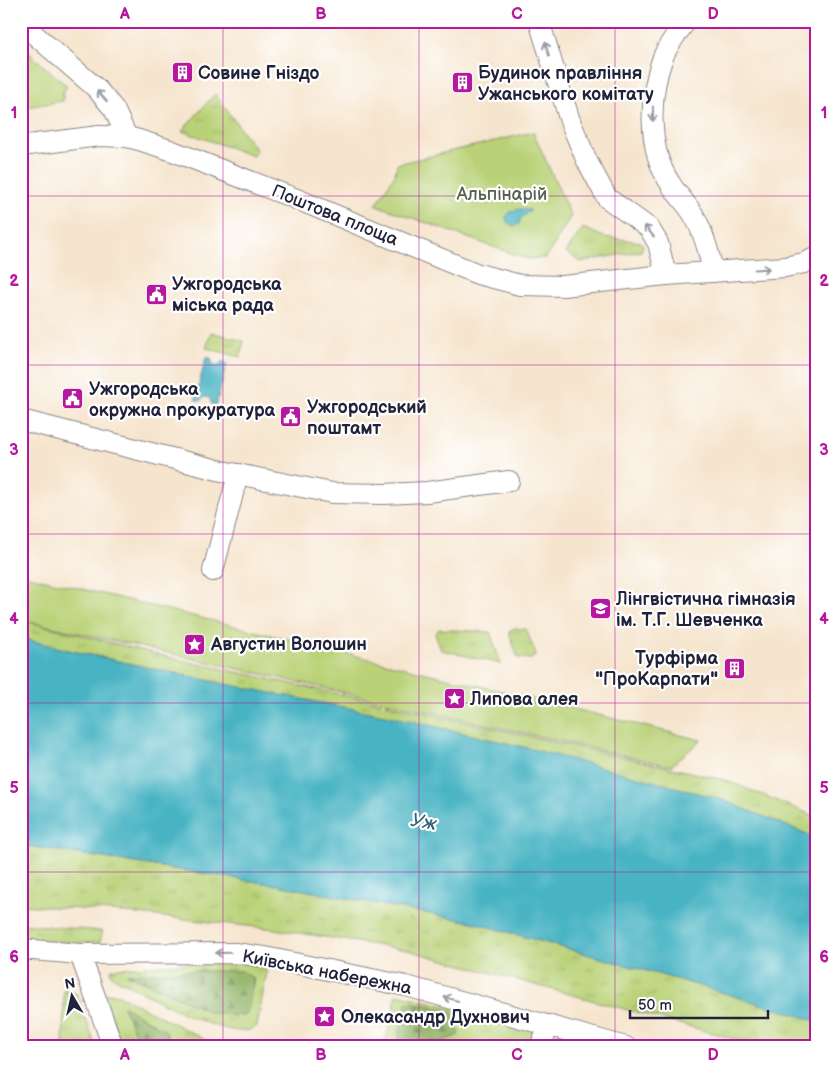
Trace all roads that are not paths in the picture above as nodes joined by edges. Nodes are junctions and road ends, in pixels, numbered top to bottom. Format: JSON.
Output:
{"nodes":[{"id":1,"x":539,"y":21,"type":"edge"},
{"id":2,"x":686,"y":21,"type":"edge"},
{"id":3,"x":21,"y":23,"type":"edge"},
{"id":4,"x":127,"y":137,"type":"junction"},
{"id":5,"x":21,"y":146,"type":"edge"},
{"id":6,"x":817,"y":257,"type":"edge"},
{"id":7,"x":713,"y":272,"type":"junction"},
{"id":8,"x":666,"y":275,"type":"junction"},
{"id":9,"x":21,"y":420,"type":"edge"},
{"id":10,"x":238,"y":474,"type":"junction"},
{"id":11,"x":509,"y":481,"type":"dead end"},
{"id":12,"x":213,"y":571,"type":"dead end"},
{"id":13,"x":21,"y":949,"type":"edge"},
{"id":14,"x":80,"y":954,"type":"junction"},
{"id":15,"x":549,"y":1025,"type":"junction"},
{"id":16,"x":113,"y":1047,"type":"edge"},
{"id":17,"x":540,"y":1047,"type":"edge"},
{"id":18,"x":626,"y":1047,"type":"edge"}],
"edges":[{"from":8,"to":1,"type":"street","one_way":true},
{"from":2,"to":7,"type":"street","one_way":true},
{"from":4,"to":3,"type":"street","one_way":true},
{"from":4,"to":5,"type":"street","name":"Поштова площа"},
{"from":4,"to":8,"type":"street","name":"Поштова площа"},
{"from":7,"to":6,"type":"street","name":"Поштова площа","one_way":true},
{"from":7,"to":8,"type":"street","name":"Поштова площа"},
{"from":9,"to":10,"type":"street"},
{"from":10,"to":11,"type":"street"},
{"from":10,"to":12,"type":"street"},
{"from":13,"to":14,"type":"street","name":"Київська набережна"},
{"from":15,"to":14,"type":"street","name":"Київська набережна","one_way":true},
{"from":14,"to":16,"type":"street"},
{"from":15,"to":17,"type":"street"},
{"from":15,"to":18,"type":"street","name":"Київська набережна"}]}
